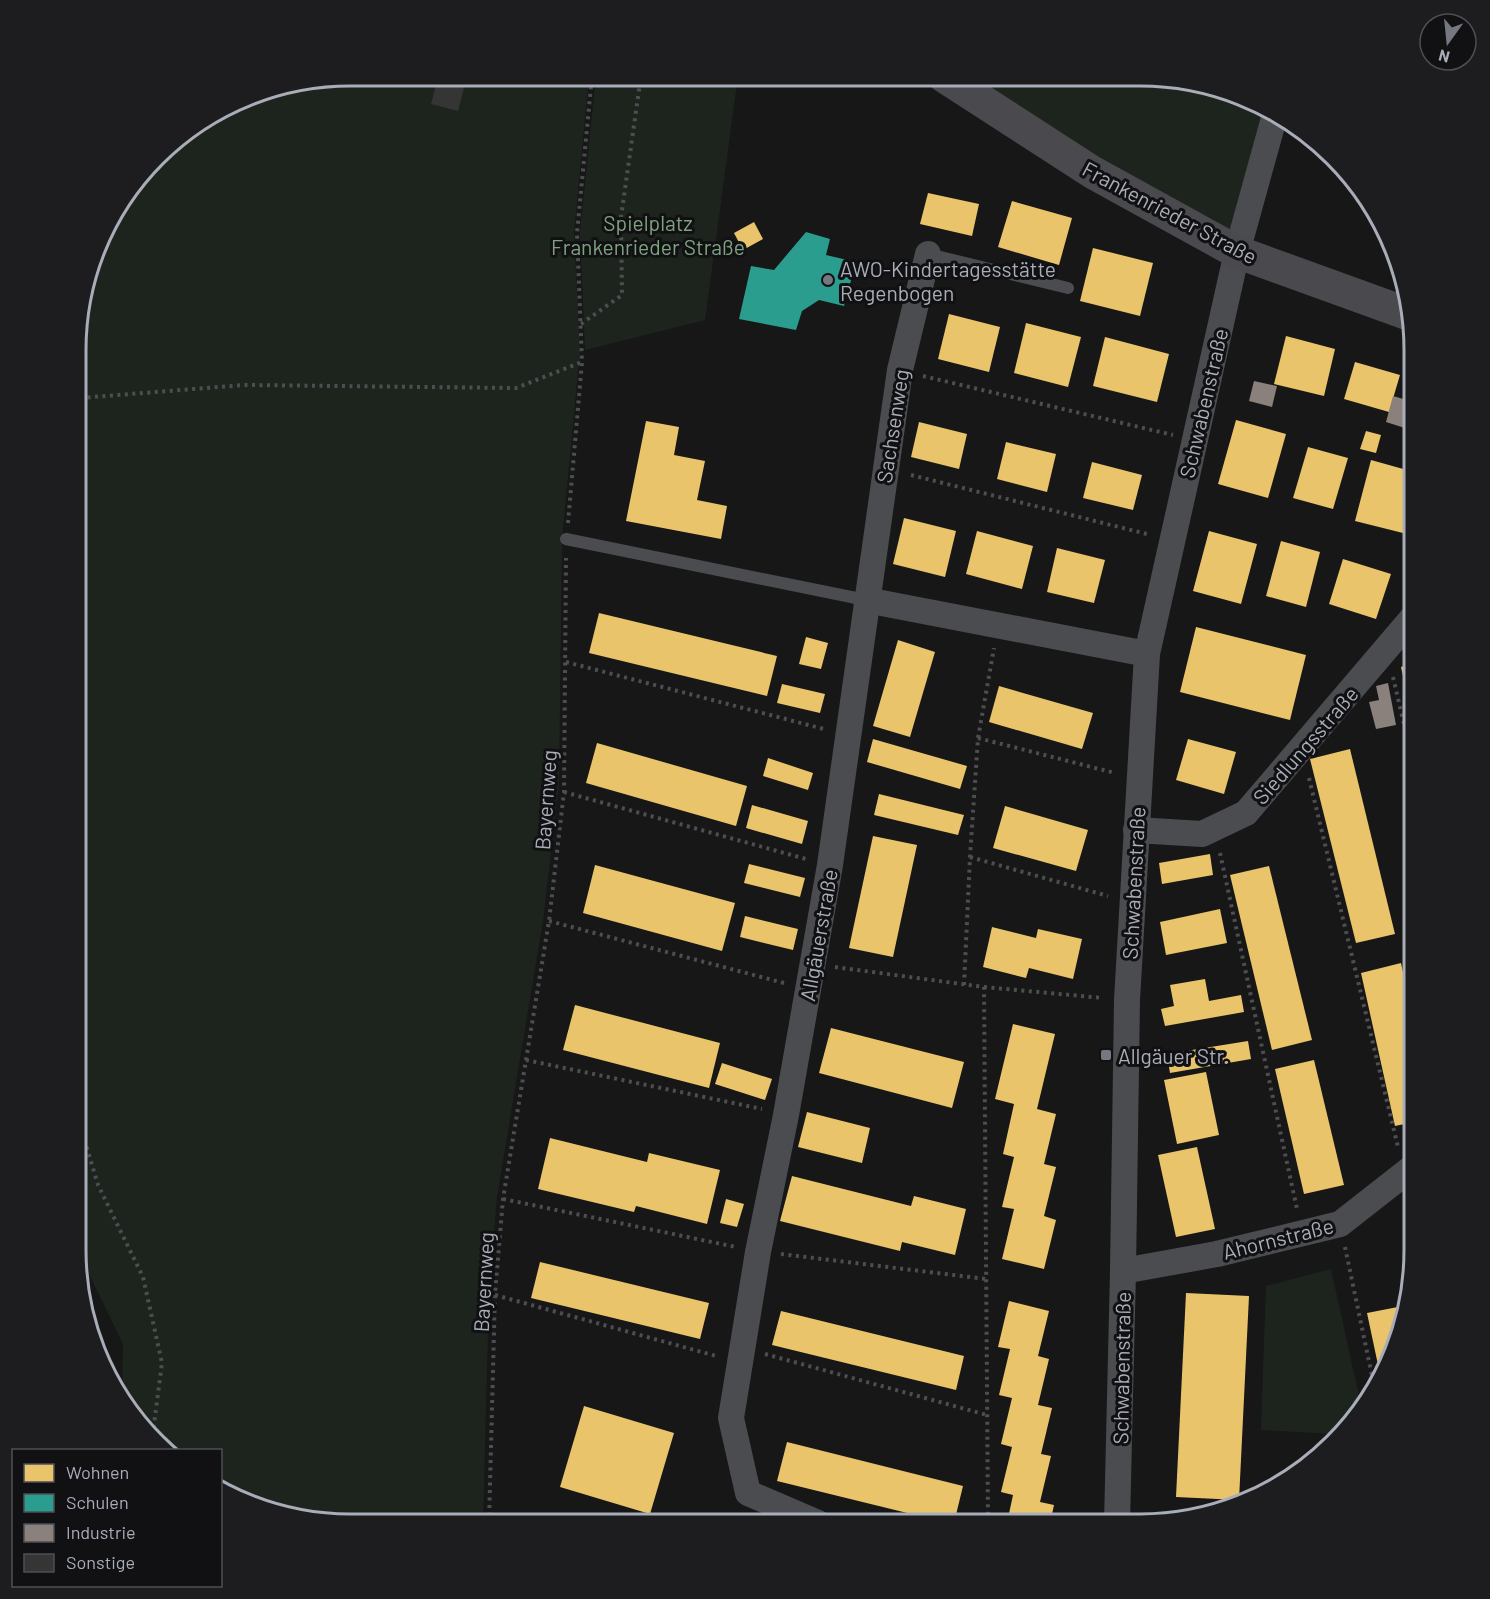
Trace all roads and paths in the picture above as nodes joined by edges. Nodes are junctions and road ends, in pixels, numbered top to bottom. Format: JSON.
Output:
{"nodes":[{"id":1,"x":591,"y":86,"type":"edge"},
{"id":2,"x":640,"y":86,"type":"edge"},
{"id":3,"x":959,"y":86,"type":"edge"},
{"id":4,"x":1273,"y":121,"type":"edge"},
{"id":5,"x":1238,"y":252,"type":"junction"},
{"id":6,"x":928,"y":254,"type":"joint"},
{"id":7,"x":1068,"y":288,"type":"dead end"},
{"id":8,"x":1401,"y":311,"type":"edge"},
{"id":9,"x":581,"y":324,"type":"junction"},
{"id":10,"x":582,"y":362,"type":"junction"},
{"id":11,"x":900,"y":370,"type":"junction"},
{"id":12,"x":86,"y":398,"type":"edge"},
{"id":13,"x":1194,"y":440,"type":"junction"},
{"id":14,"x":885,"y":469,"type":"junction"},
{"id":15,"x":566,"y":539,"type":"junction"},
{"id":16,"x":1172,"y":540,"type":"junction"},
{"id":17,"x":866,"y":600,"type":"junction"},
{"id":18,"x":998,"y":626,"type":"junction"},
{"id":19,"x":1404,"y":628,"type":"edge"},
{"id":20,"x":1387,"y":649,"type":"junction"},
{"id":21,"x":1146,"y":654,"type":"junction"},
{"id":22,"x":566,"y":662,"type":"junction"},
{"id":23,"x":1404,"y":723,"type":"edge"},
{"id":24,"x":848,"y":735,"type":"junction"},
{"id":25,"x":978,"y":738,"type":"junction"},
{"id":26,"x":1302,"y":749,"type":"junction"},
{"id":27,"x":1139,"y":779,"type":"junction"},
{"id":28,"x":564,"y":792,"type":"junction"},
{"id":29,"x":1214,"y":828,"type":"junction"},
{"id":30,"x":1136,"y":830,"type":"junction"},
{"id":31,"x":970,"y":857,"type":"junction"},
{"id":32,"x":830,"y":865,"type":"junction"},
{"id":33,"x":1132,"y":903,"type":"junction"},
{"id":34,"x":549,"y":921,"type":"junction"},
{"id":35,"x":813,"y":964,"type":"junction"},
{"id":36,"x":964,"y":985,"type":"junction"},
{"id":37,"x":984,"y":987,"type":"junction"},
{"id":38,"x":808,"y":989,"type":"junction"},
{"id":39,"x":1127,"y":1000,"type":"junction"},
{"id":40,"x":526,"y":1060,"type":"junction"},
{"id":41,"x":786,"y":1114,"type":"junction"},
{"id":42,"x":86,"y":1145,"type":"edge"},
{"id":43,"x":1404,"y":1150,"type":"edge"},
{"id":44,"x":1404,"y":1174,"type":"edge"},
{"id":45,"x":1340,"y":1224,"type":"junction"},
{"id":46,"x":1302,"y":1233,"type":"junction"},
{"id":47,"x":1123,"y":1271,"type":"junction"},
{"id":48,"x":495,"y":1294,"type":"junction"},
{"id":49,"x":742,"y":1356,"type":"junction"},
{"id":50,"x":1373,"y":1375,"type":"edge"},
{"id":51,"x":987,"y":1415,"type":"junction"},
{"id":52,"x":154,"y":1427,"type":"edge"},
{"id":53,"x":489,"y":1514,"type":"edge"},
{"id":54,"x":797,"y":1514,"type":"edge"},
{"id":55,"x":988,"y":1514,"type":"edge"},
{"id":56,"x":1117,"y":1514,"type":"edge"}],
"edges":[{"from":1,"to":9,"type":"path","name":"Bayernweg"},
{"from":2,"to":9,"type":"path"},
{"from":3,"to":5,"type":"street","name":"Frankenrieder Straße"},
{"from":4,"to":5,"type":"street","name":"Schwabenstraße"},
{"from":5,"to":8,"type":"street","name":"Frankenrieder Straße"},
{"from":5,"to":13,"type":"street","name":"Schwabenstraße"},
{"from":6,"to":7,"type":"lane"},
{"from":6,"to":11,"type":"street","name":"Sachsenweg"},
{"from":9,"to":10,"type":"path","name":"Bayernweg"},
{"from":10,"to":12,"type":"path"},
{"from":10,"to":15,"type":"path","name":"Bayernweg"},
{"from":11,"to":13,"type":"path"},
{"from":11,"to":14,"type":"street","name":"Sachsenweg"},
{"from":13,"to":16,"type":"street","name":"Schwabenstraße"},
{"from":14,"to":16,"type":"path"},
{"from":14,"to":17,"type":"street","name":"Sachsenweg"},
{"from":15,"to":17,"type":"lane"},
{"from":15,"to":22,"type":"path","name":"Bayernweg"},
{"from":16,"to":21,"type":"street","name":"Schwabenstraße"},
{"from":17,"to":18,"type":"street"},
{"from":17,"to":24,"type":"street","name":"Allgäuerstraße"},
{"from":18,"to":21,"type":"street"},
{"from":18,"to":25,"type":"path"},
{"from":19,"to":20,"type":"street","name":"Siedlungsstraße"},
{"from":20,"to":23,"type":"path"},
{"from":20,"to":26,"type":"street","name":"Siedlungsstraße"},
{"from":21,"to":27,"type":"street","name":"Schwabenstraße"},
{"from":22,"to":24,"type":"path"},
{"from":22,"to":28,"type":"path","name":"Bayernweg"},
{"from":24,"to":32,"type":"street","name":"Allgäuerstraße"},
{"from":25,"to":27,"type":"path"},
{"from":25,"to":31,"type":"path"},
{"from":26,"to":29,"type":"street","name":"Siedlungsstraße"},
{"from":26,"to":43,"type":"path"},
{"from":27,"to":30,"type":"street","name":"Schwabenstraße"},
{"from":28,"to":32,"type":"path"},
{"from":28,"to":34,"type":"path","name":"Bayernweg"},
{"from":29,"to":30,"type":"street","name":"Siedlungsstraße"},
{"from":29,"to":46,"type":"path"},
{"from":30,"to":33,"type":"street","name":"Schwabenstraße"},
{"from":31,"to":33,"type":"path"},
{"from":31,"to":36,"type":"path"},
{"from":32,"to":35,"type":"street","name":"Allgäuerstraße"},
{"from":33,"to":39,"type":"street","name":"Schwabenstraße"},
{"from":34,"to":38,"type":"path"},
{"from":34,"to":40,"type":"path","name":"Bayernweg"},
{"from":35,"to":36,"type":"path"},
{"from":35,"to":38,"type":"street","name":"Allgäuerstraße"},
{"from":36,"to":37,"type":"path"},
{"from":37,"to":39,"type":"path"},
{"from":37,"to":51,"type":"path"},
{"from":38,"to":41,"type":"street","name":"Allgäuerstraße"},
{"from":39,"to":47,"type":"street","name":"Schwabenstraße"},
{"from":40,"to":41,"type":"path"},
{"from":40,"to":48,"type":"path","name":"Bayernweg"},
{"from":41,"to":49,"type":"street","name":"Allgäuerstraße"},
{"from":42,"to":52,"type":"path"},
{"from":44,"to":45,"type":"street","name":"Ahornstraße"},
{"from":45,"to":46,"type":"street","name":"Ahornstraße"},
{"from":45,"to":50,"type":"path"},
{"from":46,"to":47,"type":"street","name":"Ahornstraße"},
{"from":47,"to":56,"type":"street","name":"Schwabenstraße"},
{"from":48,"to":49,"type":"path"},
{"from":48,"to":53,"type":"path","name":"Bayernweg"},
{"from":49,"to":51,"type":"path"},
{"from":49,"to":54,"type":"street","name":"Allgäuerstraße"},
{"from":51,"to":55,"type":"path"}]}
